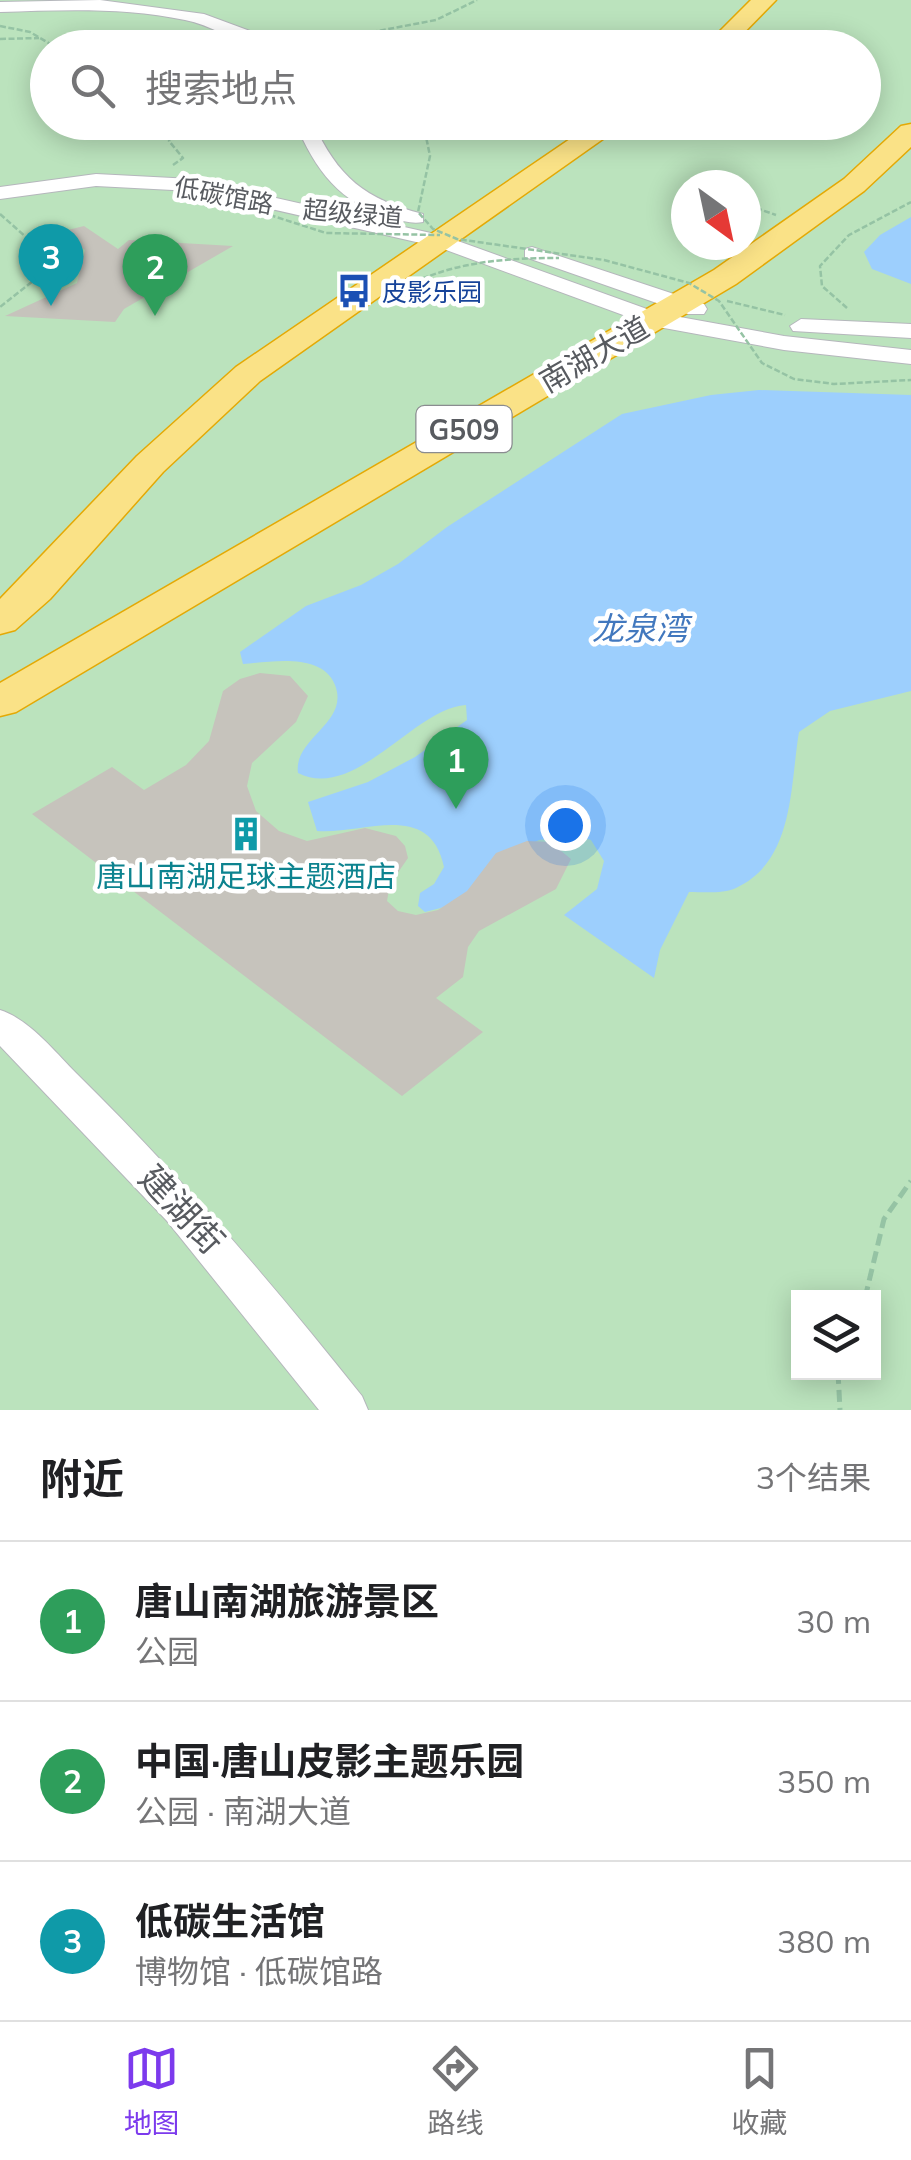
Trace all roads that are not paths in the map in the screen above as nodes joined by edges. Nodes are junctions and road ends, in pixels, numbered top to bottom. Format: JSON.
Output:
{"nodes":[{"id":1,"x":764,"y":0,"type":"edge"},
{"id":2,"x":130,"y":3,"type":"edge"},
{"id":3,"x":0,"y":9,"type":"edge"},
{"id":4,"x":225,"y":30,"type":"edge"},
{"id":5,"x":733,"y":30,"type":"edge"},
{"id":6,"x":911,"y":132,"type":"edge"},
{"id":7,"x":314,"y":140,"type":"edge"},
{"id":8,"x":588,"y":140,"type":"edge"},
{"id":9,"x":0,"y":193,"type":"edge"},
{"id":10,"x":451,"y":235,"type":"junction"},
{"id":11,"x":666,"y":312,"type":"junction"},
{"id":12,"x":911,"y":331,"type":"edge"},
{"id":13,"x":911,"y":358,"type":"edge"},
{"id":14,"x":0,"y":620,"type":"edge"},
{"id":15,"x":0,"y":702,"type":"edge"},
{"id":16,"x":0,"y":1024,"type":"edge"},
{"id":17,"x":346,"y":1410,"type":"edge"}],
"edges":[{"from":1,"to":5,"type":"highway"},
{"from":2,"to":3,"type":"street"},
{"from":2,"to":4,"type":"street"},
{"from":6,"to":11,"type":"highway","name":"南湖大道","number":"G509"},
{"from":7,"to":10,"type":"street"},
{"from":8,"to":10,"type":"highway"},
{"from":9,"to":10,"type":"street","name":"低碳馆路"},
{"from":10,"to":11,"type":"street"},
{"from":10,"to":14,"type":"highway"},
{"from":11,"to":12,"type":"street"},
{"from":11,"to":13,"type":"street"},
{"from":11,"to":15,"type":"highway","name":"南湖大道","number":"G509"},
{"from":16,"to":17,"type":"street","name":"建湖街"}]}
